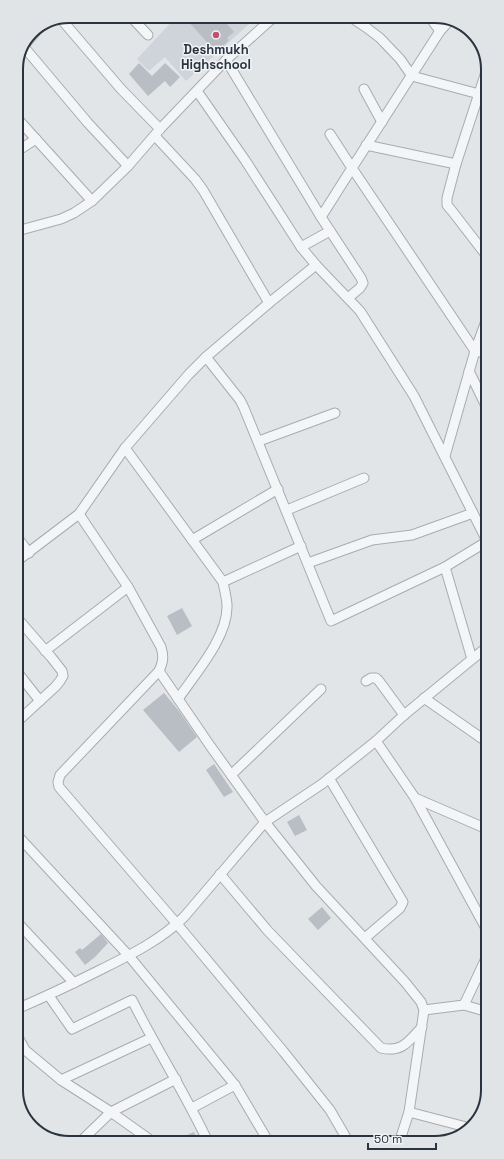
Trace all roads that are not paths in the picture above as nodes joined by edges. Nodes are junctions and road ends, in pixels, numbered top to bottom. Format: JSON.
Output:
{"nodes":[{"id":1,"x":65,"y":23,"type":"edge"},
{"id":2,"x":137,"y":23,"type":"edge"},
{"id":3,"x":267,"y":23,"type":"edge"},
{"id":4,"x":360,"y":23,"type":"edge"},
{"id":5,"x":434,"y":23,"type":"edge"},
{"id":6,"x":446,"y":24,"type":"edge"},
{"id":7,"x":440,"y":31,"type":"junction"},
{"id":8,"x":148,"y":35,"type":"dead end"},
{"id":9,"x":27,"y":52,"type":"edge"},
{"id":10,"x":226,"y":60,"type":"junction"},
{"id":11,"x":412,"y":76,"type":"junction"},
{"id":12,"x":481,"y":88,"type":"edge"},
{"id":13,"x":364,"y":89,"type":"dead end"},
{"id":14,"x":197,"y":91,"type":"junction"},
{"id":15,"x":479,"y":94,"type":"junction"},
{"id":16,"x":382,"y":122,"type":"junction"},
{"id":17,"x":23,"y":125,"type":"edge"},
{"id":18,"x":158,"y":132,"type":"junction"},
{"id":19,"x":330,"y":134,"type":"dead end"},
{"id":20,"x":36,"y":139,"type":"junction"},
{"id":21,"x":366,"y":145,"type":"junction"},
{"id":22,"x":23,"y":147,"type":"edge"},
{"id":23,"x":456,"y":164,"type":"junction"},
{"id":24,"x":128,"y":166,"type":"junction"},
{"id":25,"x":352,"y":168,"type":"junction"},
{"id":26,"x":92,"y":201,"type":"junction"},
{"id":27,"x":321,"y":217,"type":"junction"},
{"id":28,"x":23,"y":229,"type":"edge"},
{"id":29,"x":330,"y":231,"type":"junction"},
{"id":30,"x":301,"y":248,"type":"junction"},
{"id":31,"x":481,"y":248,"type":"edge"},
{"id":32,"x":316,"y":265,"type":"junction"},
{"id":33,"x":348,"y":298,"type":"junction"},
{"id":34,"x":269,"y":304,"type":"junction"},
{"id":35,"x":481,"y":335,"type":"edge"},
{"id":36,"x":475,"y":351,"type":"junction"},
{"id":37,"x":481,"y":353,"type":"edge"},
{"id":38,"x":206,"y":357,"type":"junction"},
{"id":39,"x":469,"y":371,"type":"junction"},
{"id":40,"x":481,"y":396,"type":"edge"},
{"id":41,"x":335,"y":412,"type":"dead end"},
{"id":42,"x":259,"y":441,"type":"junction"},
{"id":43,"x":124,"y":448,"type":"junction"},
{"id":44,"x":445,"y":456,"type":"junction"},
{"id":45,"x":364,"y":478,"type":"dead end"},
{"id":46,"x":278,"y":489,"type":"junction"},
{"id":47,"x":287,"y":510,"type":"junction"},
{"id":48,"x":473,"y":513,"type":"junction"},
{"id":49,"x":79,"y":514,"type":"junction"},
{"id":50,"x":481,"y":529,"type":"edge"},
{"id":51,"x":192,"y":540,"type":"junction"},
{"id":52,"x":481,"y":545,"type":"edge"},
{"id":53,"x":23,"y":546,"type":"edge"},
{"id":54,"x":301,"y":546,"type":"junction"},
{"id":55,"x":29,"y":553,"type":"junction"},
{"id":56,"x":23,"y":557,"type":"edge"},
{"id":57,"x":308,"y":564,"type":"junction"},
{"id":58,"x":445,"y":567,"type":"junction"},
{"id":59,"x":223,"y":582,"type":"junction"},
{"id":60,"x":128,"y":587,"type":"junction"},
{"id":61,"x":23,"y":625,"type":"edge"},
{"id":62,"x":45,"y":651,"type":"junction"},
{"id":63,"x":481,"y":652,"type":"edge"},
{"id":64,"x":472,"y":659,"type":"junction"},
{"id":65,"x":159,"y":671,"type":"junction"},
{"id":66,"x":23,"y":679,"type":"edge"},
{"id":67,"x":366,"y":681,"type":"dead end"},
{"id":68,"x":321,"y":689,"type":"dead end"},
{"id":69,"x":424,"y":698,"type":"junction"},
{"id":70,"x":178,"y":699,"type":"junction"},
{"id":71,"x":40,"y":701,"type":"junction"},
{"id":72,"x":404,"y":715,"type":"junction"},
{"id":73,"x":23,"y":716,"type":"edge"},
{"id":74,"x":481,"y":736,"type":"edge"},
{"id":75,"x":376,"y":741,"type":"junction"},
{"id":76,"x":231,"y":775,"type":"junction"},
{"id":77,"x":329,"y":778,"type":"junction"},
{"id":78,"x":415,"y":798,"type":"junction"},
{"id":79,"x":265,"y":822,"type":"junction"},
{"id":80,"x":481,"y":826,"type":"edge"},
{"id":81,"x":23,"y":841,"type":"edge"},
{"id":82,"x":220,"y":874,"type":"junction"},
{"id":83,"x":481,"y":919,"type":"edge"},
{"id":84,"x":177,"y":924,"type":"junction"},
{"id":85,"x":23,"y":928,"type":"edge"},
{"id":86,"x":365,"y":938,"type":"junction"},
{"id":87,"x":129,"y":956,"type":"junction"},
{"id":88,"x":481,"y":969,"type":"edge"},
{"id":89,"x":74,"y":983,"type":"junction"},
{"id":90,"x":49,"y":996,"type":"junction"},
{"id":91,"x":464,"y":1005,"type":"junction"},
{"id":92,"x":23,"y":1006,"type":"edge"},
{"id":93,"x":424,"y":1010,"type":"junction"},
{"id":94,"x":481,"y":1010,"type":"edge"},
{"id":95,"x":422,"y":1027,"type":"junction"},
{"id":96,"x":151,"y":1038,"type":"junction"},
{"id":97,"x":23,"y":1046,"type":"edge"},
{"id":98,"x":176,"y":1079,"type":"junction"},
{"id":99,"x":61,"y":1080,"type":"junction"},
{"id":100,"x":235,"y":1085,"type":"junction"},
{"id":101,"x":192,"y":1108,"type":"junction"},
{"id":102,"x":111,"y":1112,"type":"junction"},
{"id":103,"x":408,"y":1112,"type":"junction"},
{"id":104,"x":464,"y":1126,"type":"edge"},
{"id":105,"x":86,"y":1136,"type":"edge"},
{"id":106,"x":145,"y":1136,"type":"edge"},
{"id":107,"x":205,"y":1136,"type":"edge"},
{"id":108,"x":265,"y":1136,"type":"edge"},
{"id":109,"x":345,"y":1136,"type":"edge"},
{"id":110,"x":401,"y":1136,"type":"edge"}],
"edges":[{"from":1,"to":18,"type":"street"},
{"from":2,"to":8,"type":"street"},
{"from":3,"to":10,"type":"street"},
{"from":4,"to":11,"type":"street"},
{"from":5,"to":7,"type":"street"},
{"from":6,"to":7,"type":"street"},
{"from":7,"to":11,"type":"street"},
{"from":9,"to":24,"type":"street"},
{"from":10,"to":14,"type":"street"},
{"from":10,"to":27,"type":"street"},
{"from":11,"to":15,"type":"street"},
{"from":11,"to":16,"type":"street"},
{"from":12,"to":15,"type":"street"},
{"from":13,"to":16,"type":"street"},
{"from":14,"to":18,"type":"street"},
{"from":14,"to":30,"type":"street"},
{"from":15,"to":23,"type":"street"},
{"from":16,"to":21,"type":"street"},
{"from":17,"to":20,"type":"street"},
{"from":18,"to":24,"type":"street"},
{"from":18,"to":34,"type":"street"},
{"from":19,"to":25,"type":"street"},
{"from":20,"to":22,"type":"street"},
{"from":20,"to":26,"type":"street"},
{"from":21,"to":23,"type":"street"},
{"from":21,"to":25,"type":"street"},
{"from":23,"to":31,"type":"street"},
{"from":24,"to":26,"type":"street"},
{"from":25,"to":27,"type":"street"},
{"from":25,"to":36,"type":"street"},
{"from":26,"to":28,"type":"street"},
{"from":27,"to":29,"type":"street"},
{"from":29,"to":30,"type":"street"},
{"from":29,"to":33,"type":"street"},
{"from":30,"to":32,"type":"street"},
{"from":32,"to":33,"type":"street"},
{"from":32,"to":34,"type":"street"},
{"from":33,"to":44,"type":"street"},
{"from":34,"to":38,"type":"street"},
{"from":35,"to":36,"type":"street"},
{"from":36,"to":37,"type":"street"},
{"from":36,"to":39,"type":"street"},
{"from":38,"to":42,"type":"street"},
{"from":38,"to":43,"type":"street"},
{"from":39,"to":40,"type":"street"},
{"from":39,"to":44,"type":"street"},
{"from":41,"to":42,"type":"street"},
{"from":42,"to":46,"type":"street"},
{"from":43,"to":49,"type":"street"},
{"from":43,"to":51,"type":"street"},
{"from":44,"to":48,"type":"street"},
{"from":45,"to":47,"type":"street"},
{"from":46,"to":47,"type":"street"},
{"from":46,"to":51,"type":"street"},
{"from":47,"to":54,"type":"street"},
{"from":48,"to":50,"type":"street"},
{"from":48,"to":57,"type":"street"},
{"from":49,"to":55,"type":"street"},
{"from":49,"to":60,"type":"street"},
{"from":51,"to":59,"type":"street"},
{"from":52,"to":58,"type":"street"},
{"from":53,"to":55,"type":"street"},
{"from":54,"to":57,"type":"street"},
{"from":54,"to":59,"type":"street"},
{"from":55,"to":56,"type":"street"},
{"from":57,"to":58,"type":"street"},
{"from":58,"to":64,"type":"street"},
{"from":59,"to":70,"type":"street"},
{"from":60,"to":62,"type":"street"},
{"from":60,"to":65,"type":"street"},
{"from":61,"to":62,"type":"street"},
{"from":62,"to":71,"type":"street"},
{"from":63,"to":64,"type":"street"},
{"from":64,"to":69,"type":"street"},
{"from":65,"to":70,"type":"street"},
{"from":65,"to":84,"type":"street"},
{"from":66,"to":71,"type":"street"},
{"from":67,"to":72,"type":"street"},
{"from":68,"to":76,"type":"street"},
{"from":69,"to":72,"type":"street"},
{"from":69,"to":74,"type":"street"},
{"from":70,"to":76,"type":"street"},
{"from":71,"to":73,"type":"street"},
{"from":72,"to":75,"type":"street"},
{"from":75,"to":77,"type":"street"},
{"from":75,"to":78,"type":"street"},
{"from":76,"to":79,"type":"street"},
{"from":77,"to":79,"type":"street"},
{"from":77,"to":86,"type":"street"},
{"from":78,"to":80,"type":"street"},
{"from":78,"to":83,"type":"street"},
{"from":79,"to":82,"type":"street"},
{"from":79,"to":86,"type":"street"},
{"from":81,"to":87,"type":"street"},
{"from":82,"to":84,"type":"street"},
{"from":82,"to":95,"type":"street"},
{"from":84,"to":87,"type":"street"},
{"from":84,"to":109,"type":"street"},
{"from":85,"to":89,"type":"street"},
{"from":86,"to":93,"type":"street"},
{"from":87,"to":89,"type":"street"},
{"from":87,"to":100,"type":"street"},
{"from":88,"to":91,"type":"street"},
{"from":89,"to":90,"type":"street"},
{"from":90,"to":92,"type":"street"},
{"from":90,"to":96,"type":"street"},
{"from":91,"to":93,"type":"street"},
{"from":91,"to":94,"type":"street"},
{"from":93,"to":95,"type":"street"},
{"from":95,"to":103,"type":"street"},
{"from":96,"to":98,"type":"street"},
{"from":96,"to":99,"type":"street"},
{"from":97,"to":99,"type":"street"},
{"from":98,"to":101,"type":"street"},
{"from":98,"to":102,"type":"street"},
{"from":99,"to":102,"type":"street"},
{"from":100,"to":101,"type":"street"},
{"from":100,"to":108,"type":"street"},
{"from":101,"to":107,"type":"street"},
{"from":102,"to":105,"type":"street"},
{"from":102,"to":106,"type":"street"},
{"from":103,"to":104,"type":"street"},
{"from":103,"to":110,"type":"street"}]}
